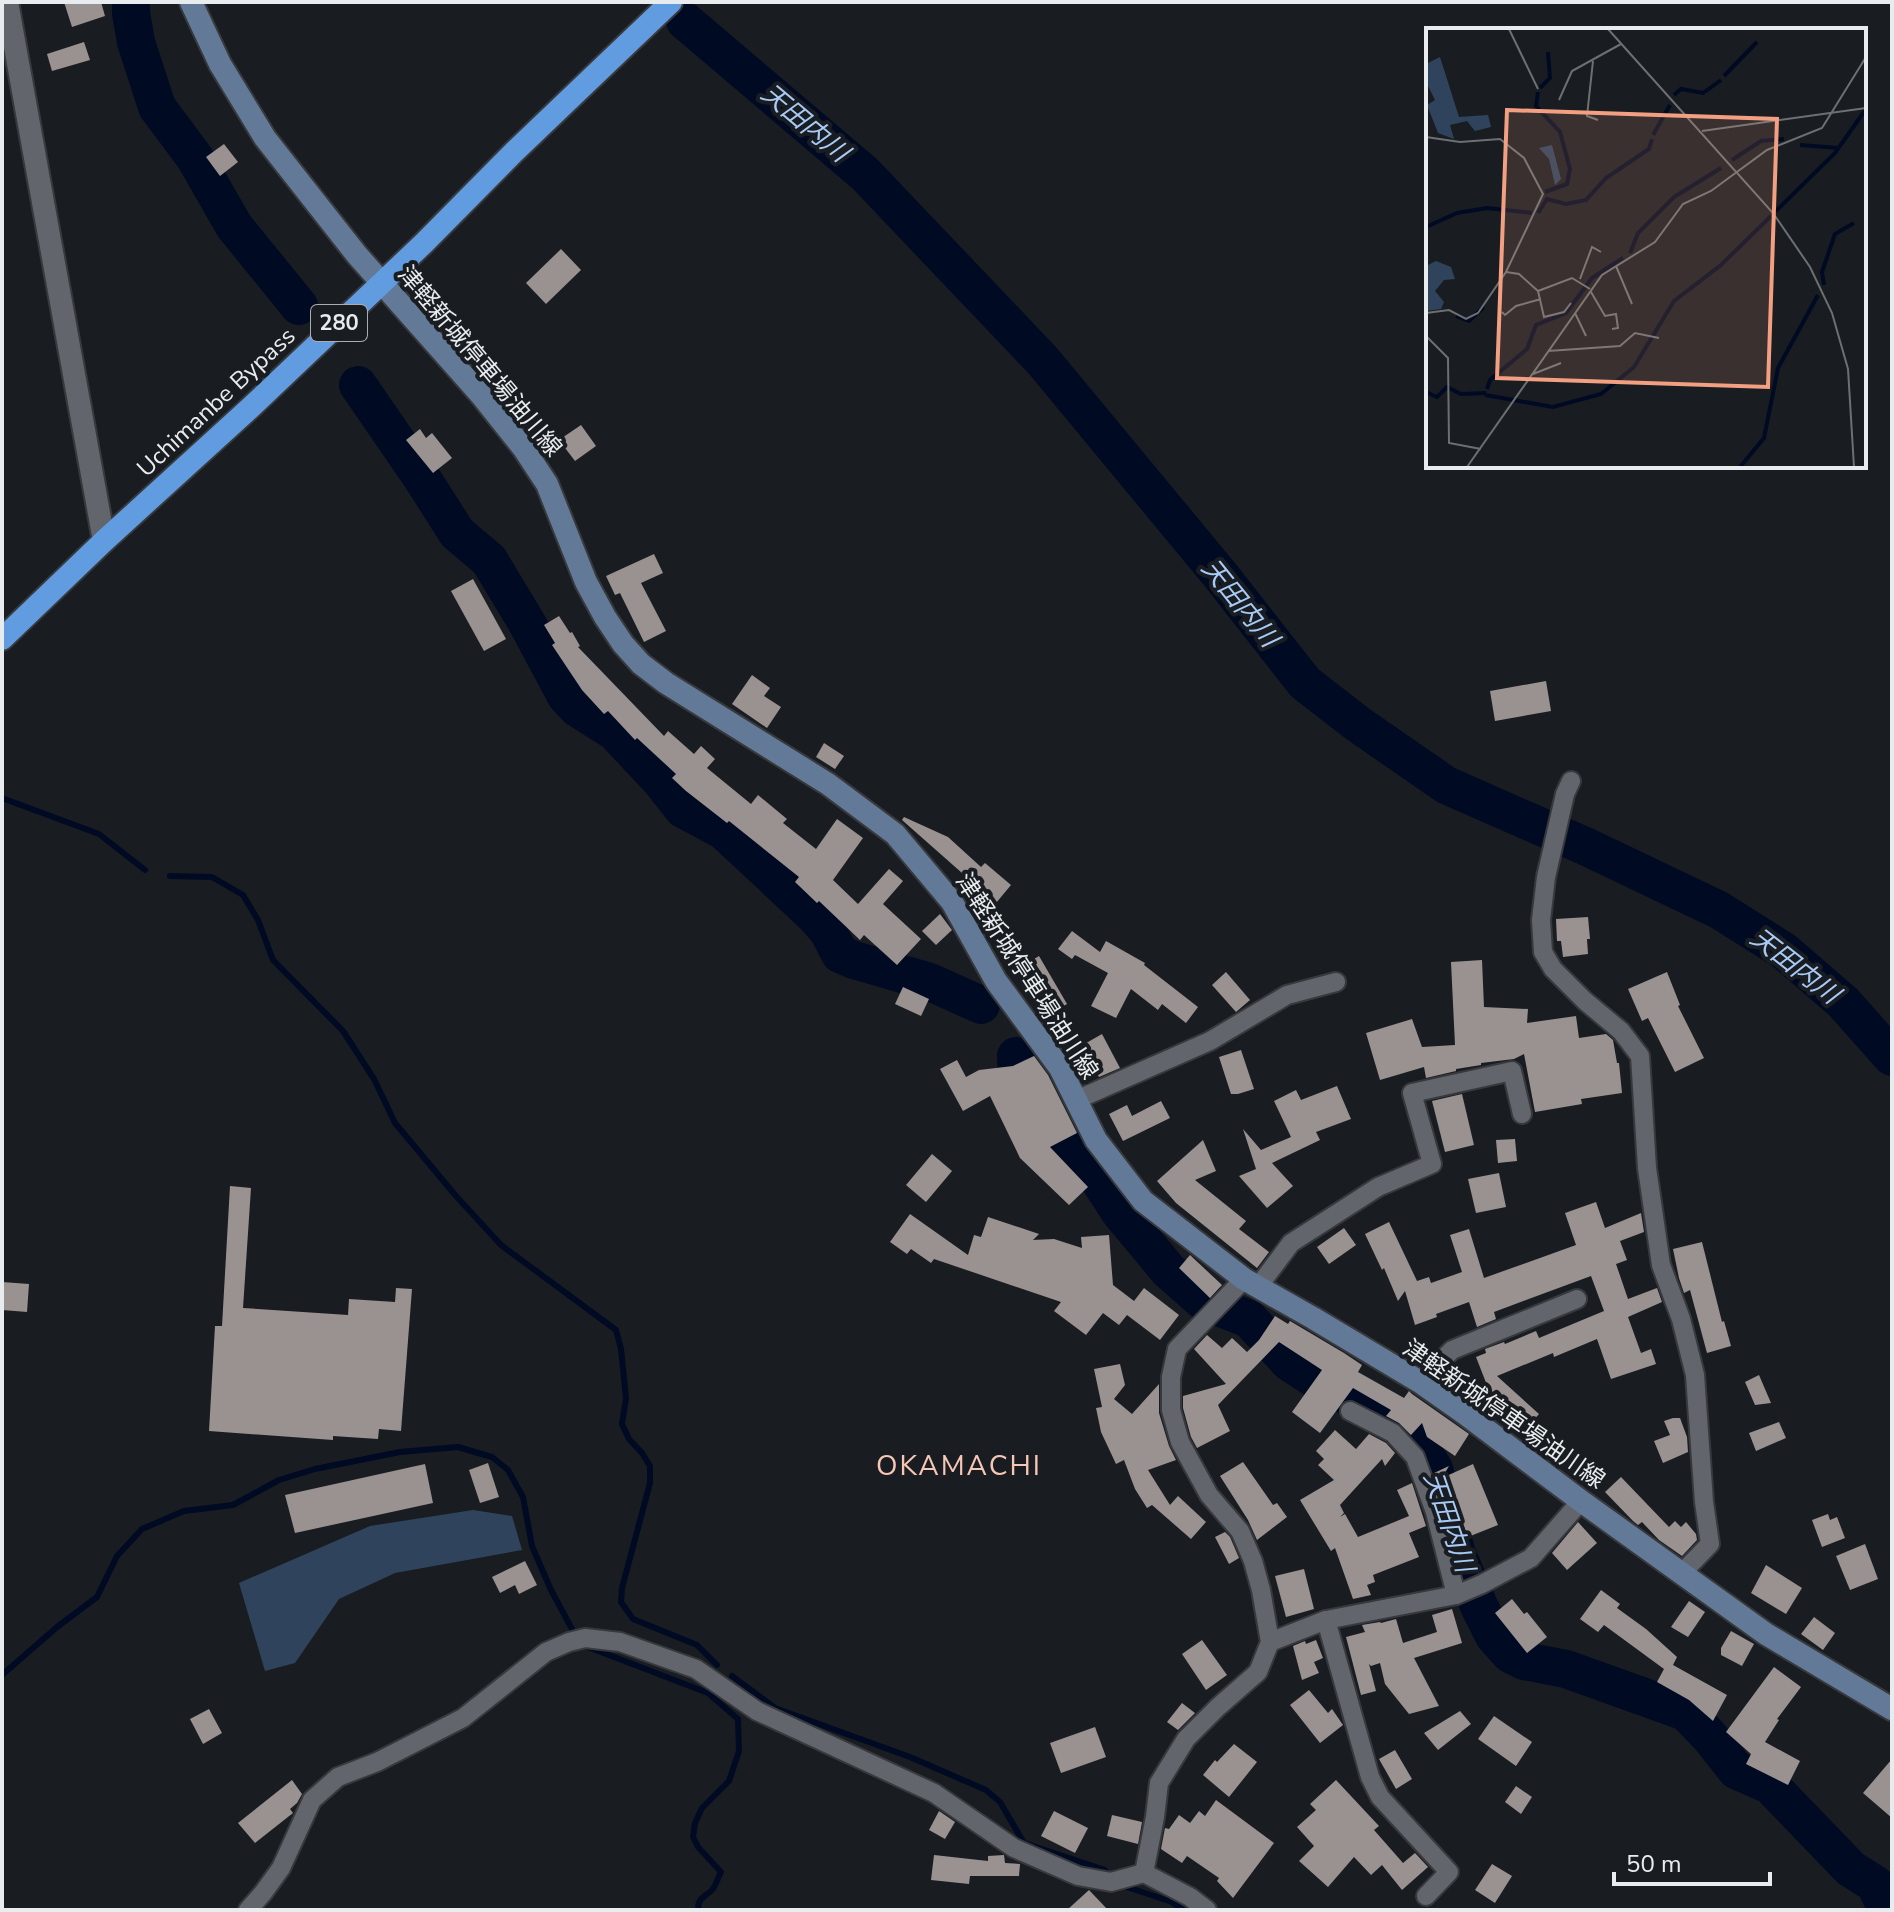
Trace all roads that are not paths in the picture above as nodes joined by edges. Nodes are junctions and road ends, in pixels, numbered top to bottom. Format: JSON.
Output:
{"nodes":[{"id":1,"x":7,"y":2,"type":"edge"},
{"id":2,"x":191,"y":2,"type":"edge"},
{"id":3,"x":671,"y":2,"type":"edge"},
{"id":4,"x":382,"y":283,"type":"junction"},
{"id":5,"x":104,"y":541,"type":"junction"},
{"id":6,"x":2,"y":639,"type":"edge"},
{"id":7,"x":1571,"y":781,"type":"dead end"},
{"id":8,"x":1336,"y":982,"type":"dead end"},
{"id":9,"x":1076,"y":1100,"type":"junction"},
{"id":10,"x":1522,"y":1114,"type":"dead end"},
{"id":11,"x":1251,"y":1283,"type":"junction"},
{"id":12,"x":1577,"y":1299,"type":"dead end"},
{"id":13,"x":1420,"y":1382,"type":"junction"},
{"id":14,"x":1350,"y":1411,"type":"dead end"},
{"id":15,"x":1581,"y":1501,"type":"junction"},
{"id":16,"x":1682,"y":1573,"type":"junction"},
{"id":17,"x":1468,"y":1590,"type":"junction"},
{"id":18,"x":1326,"y":1620,"type":"junction"},
{"id":19,"x":1270,"y":1642,"type":"junction"},
{"id":20,"x":1892,"y":1709,"type":"edge"},
{"id":21,"x":1144,"y":1873,"type":"junction"},
{"id":22,"x":1426,"y":1896,"type":"dead end"},
{"id":23,"x":248,"y":1910,"type":"edge"},
{"id":24,"x":1207,"y":1910,"type":"edge"}],
"edges":[{"from":1,"to":5,"type":"street"},
{"from":2,"to":4,"type":"main road","name":"津軽新城停車場油川線"},
{"from":3,"to":4,"type":"highway","name":"Uchimanbe Bypass","number":"280"},
{"from":4,"to":5,"type":"highway","name":"Uchimanbe Bypass","number":"280"},
{"from":4,"to":9,"type":"main road","name":"津軽新城停車場油川線"},
{"from":5,"to":6,"type":"highway","name":"Uchimanbe Bypass","number":"280"},
{"from":7,"to":16,"type":"street"},
{"from":8,"to":9,"type":"street"},
{"from":9,"to":11,"type":"main road","name":"津軽新城停車場油川線"},
{"from":10,"to":11,"type":"street"},
{"from":11,"to":13,"type":"main road","name":"津軽新城停車場油川線"},
{"from":11,"to":19,"type":"street"},
{"from":12,"to":13,"type":"street"},
{"from":13,"to":15,"type":"main road","name":"津軽新城停車場油川線"},
{"from":14,"to":17,"type":"street"},
{"from":15,"to":16,"type":"main road","name":"津軽新城停車場油川線"},
{"from":15,"to":17,"type":"street"},
{"from":16,"to":20,"type":"main road","name":"津軽新城停車場油川線"},
{"from":17,"to":18,"type":"street"},
{"from":18,"to":19,"type":"street"},
{"from":18,"to":22,"type":"street"},
{"from":19,"to":21,"type":"street"},
{"from":21,"to":23,"type":"street"},
{"from":21,"to":24,"type":"street"}]}
